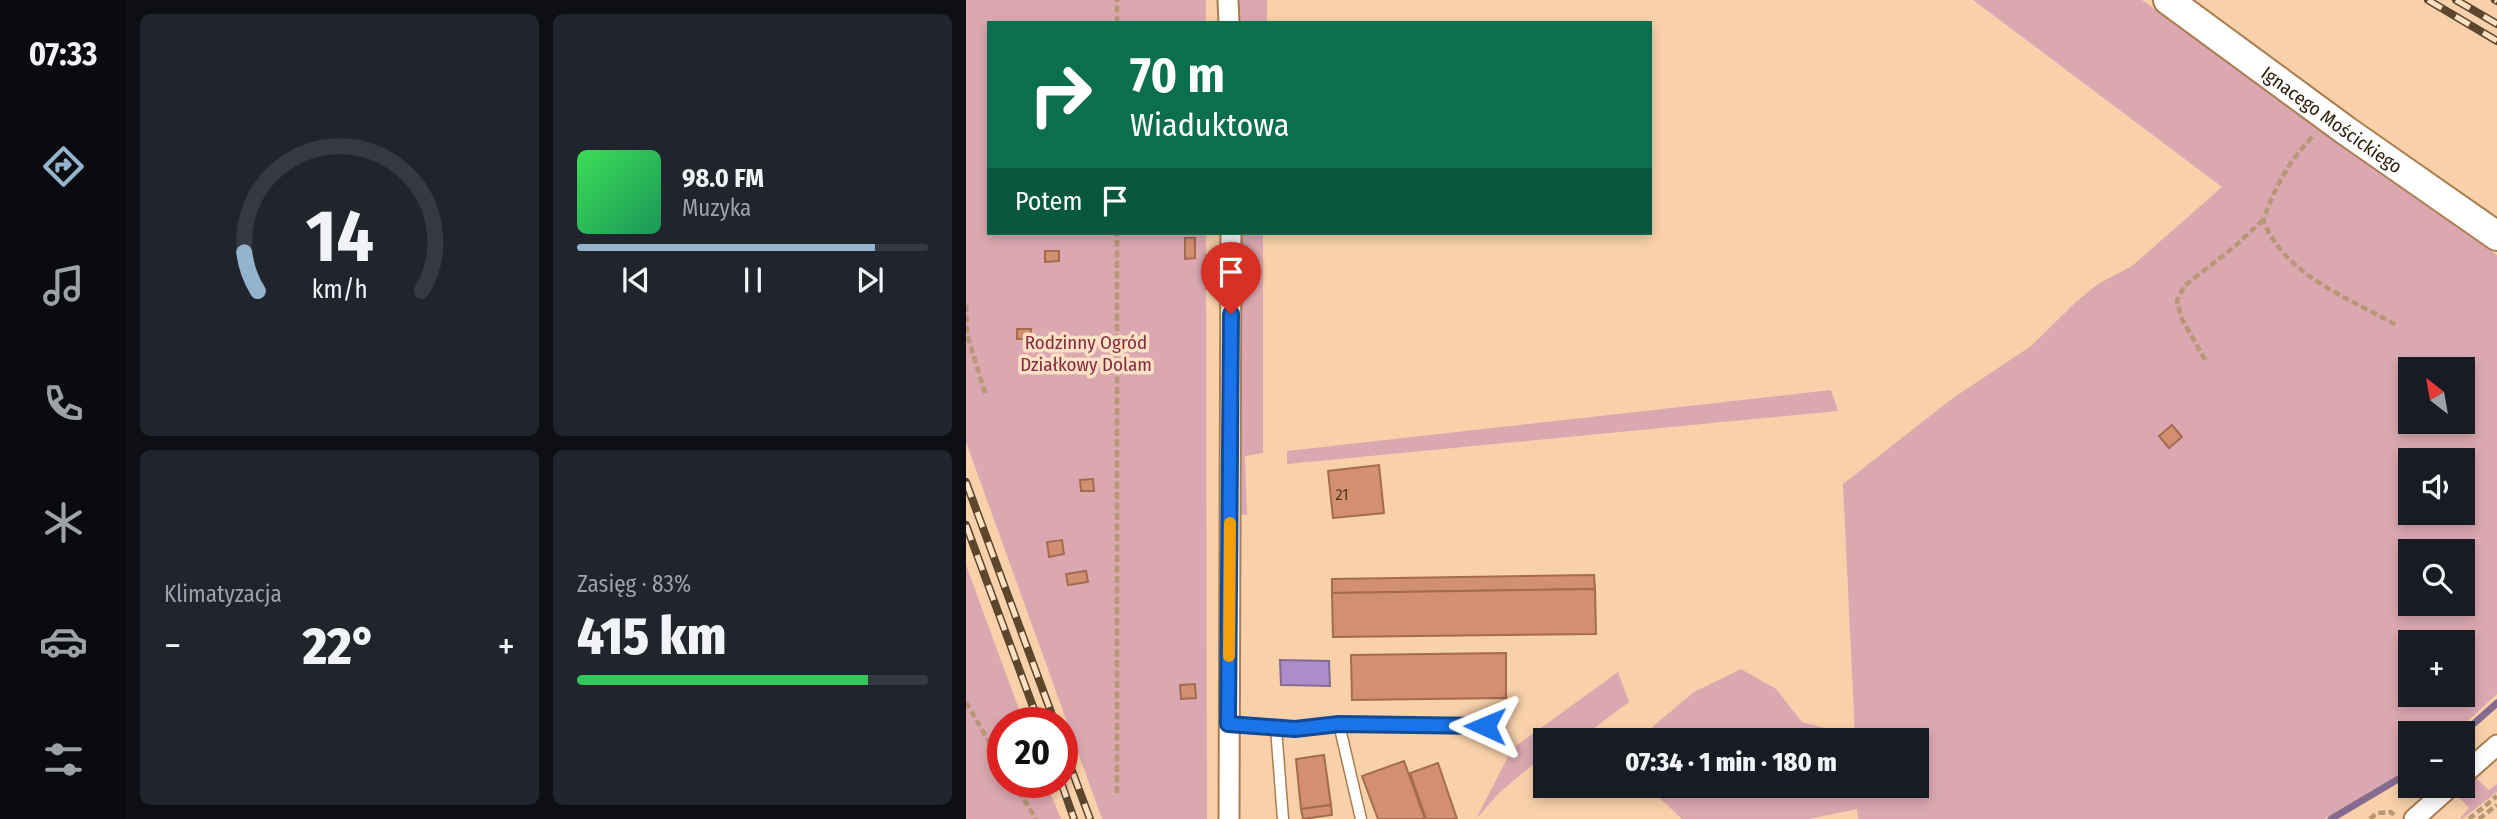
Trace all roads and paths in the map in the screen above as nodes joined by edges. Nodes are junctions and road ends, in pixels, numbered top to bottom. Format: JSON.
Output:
{"nodes":[{"id":1,"x":1117,"y":0,"type":"edge"},
{"id":2,"x":1228,"y":0,"type":"edge"},
{"id":3,"x":2168,"y":0,"type":"edge"},
{"id":4,"x":1117,"y":21,"type":"edge"},
{"id":5,"x":1229,"y":21,"type":"edge"},
{"id":6,"x":2329,"y":119,"type":"junction"},
{"id":7,"x":2263,"y":220,"type":"junction"},
{"id":8,"x":1117,"y":235,"type":"edge"},
{"id":9,"x":1231,"y":235,"type":"edge"},
{"id":10,"x":2497,"y":236,"type":"edge"},
{"id":11,"x":966,"y":305,"type":"edge"},
{"id":12,"x":2398,"y":326,"type":"dead end"},
{"id":13,"x":2205,"y":360,"type":"dead end"},
{"id":14,"x":985,"y":393,"type":"dead end"},
{"id":15,"x":966,"y":702,"type":"edge"},
{"id":16,"x":1228,"y":724,"type":"junction"},
{"id":17,"x":1339,"y":724,"type":"junction"},
{"id":18,"x":1485,"y":726,"type":"dead end"},
{"id":19,"x":1276,"y":728,"type":"junction"},
{"id":20,"x":987,"y":738,"type":"edge"},
{"id":21,"x":2497,"y":745,"type":"edge"},
{"id":22,"x":2475,"y":764,"type":"edge"},
{"id":23,"x":1116,"y":793,"type":"dead end"},
{"id":24,"x":2497,"y":796,"type":"edge"},
{"id":25,"x":1023,"y":798,"type":"edge"},
{"id":26,"x":2438,"y":798,"type":"edge"},
{"id":27,"x":2497,"y":805,"type":"edge"},
{"id":28,"x":1036,"y":819,"type":"edge"},
{"id":29,"x":1229,"y":819,"type":"edge"},
{"id":30,"x":1283,"y":819,"type":"edge"},
{"id":31,"x":1361,"y":819,"type":"edge"},
{"id":32,"x":2370,"y":819,"type":"edge"},
{"id":33,"x":2397,"y":819,"type":"edge"},
{"id":34,"x":2414,"y":819,"type":"edge"},
{"id":35,"x":2469,"y":819,"type":"edge"},
{"id":36,"x":2479,"y":819,"type":"edge"}],
"edges":[{"from":1,"to":4,"type":"path"},
{"from":2,"to":5,"type":"street"},
{"from":3,"to":6,"type":"street","name":"Ignacego Mościckiego"},
{"from":6,"to":7,"type":"path"},
{"from":6,"to":10,"type":"street","name":"Ignacego Mościckiego"},
{"from":7,"to":12,"type":"path"},
{"from":7,"to":13,"type":"path"},
{"from":8,"to":23,"type":"path"},
{"from":9,"to":16,"type":"street"},
{"from":11,"to":14,"type":"path"},
{"from":15,"to":20,"type":"path"},
{"from":16,"to":19,"type":"lane"},
{"from":16,"to":29,"type":"street"},
{"from":17,"to":18,"type":"lane"},
{"from":17,"to":19,"type":"lane"},
{"from":17,"to":31,"type":"lane"},
{"from":19,"to":30,"type":"lane"},
{"from":21,"to":22,"type":"street"},
{"from":24,"to":35,"type":"path"},
{"from":25,"to":28,"type":"path"},
{"from":26,"to":34,"type":"street"},
{"from":27,"to":36,"type":"path"},
{"from":32,"to":33,"type":"path"}]}
